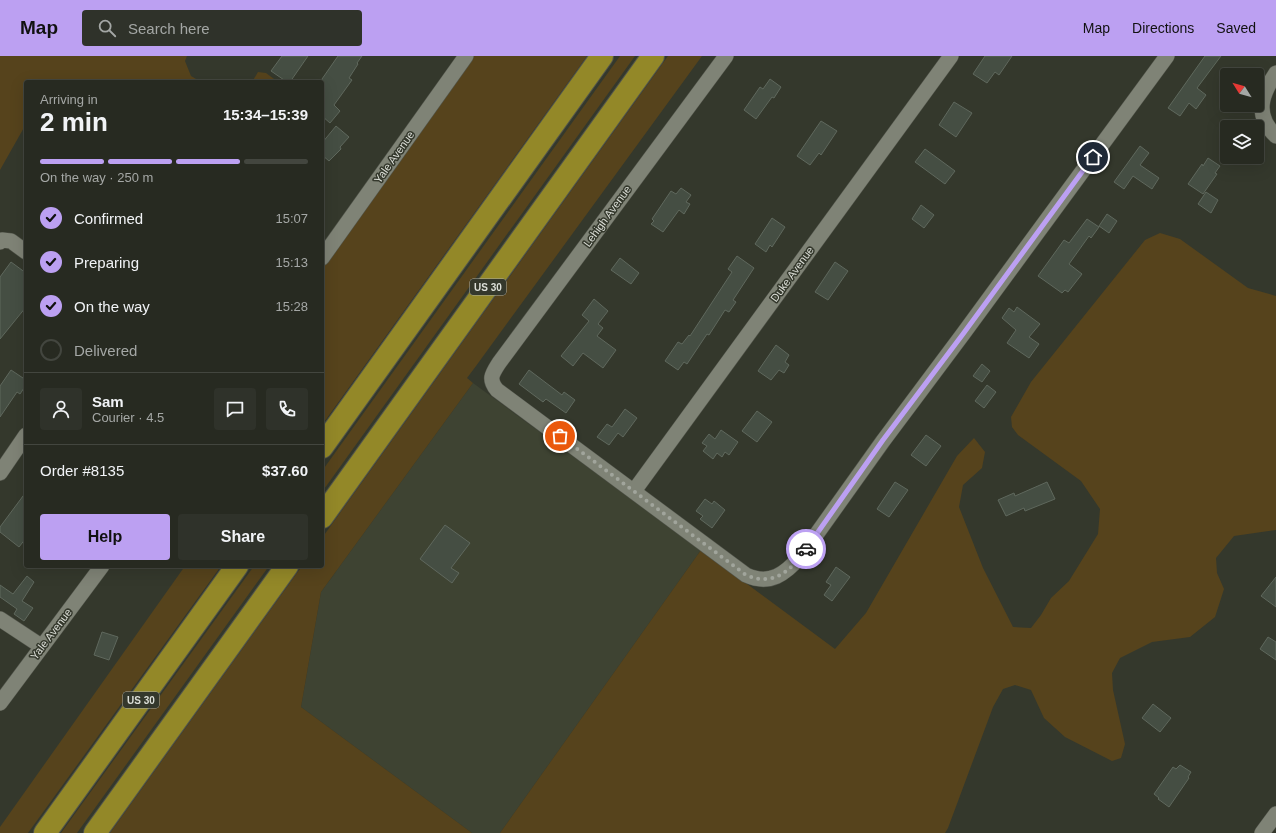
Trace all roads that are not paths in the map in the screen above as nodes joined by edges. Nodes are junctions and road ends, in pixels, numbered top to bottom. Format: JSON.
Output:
{"nodes":[{"id":1,"x":466,"y":56,"type":"edge"},
{"id":2,"x":602,"y":56,"type":"edge"},
{"id":3,"x":653,"y":56,"type":"edge"},
{"id":4,"x":726,"y":56,"type":"edge"},
{"id":5,"x":951,"y":56,"type":"edge"},
{"id":6,"x":1167,"y":56,"type":"edge"},
{"id":7,"x":1276,"y":73,"type":"edge"},
{"id":8,"x":1276,"y":136,"type":"edge"},
{"id":9,"x":0,"y":242,"type":"edge"},
{"id":10,"x":24,"y":251,"type":"edge"},
{"id":11,"x":324,"y":255,"type":"edge"},
{"id":12,"x":24,"y":438,"type":"edge"},
{"id":13,"x":324,"y":444,"type":"edge"},
{"id":14,"x":0,"y":473,"type":"edge"},
{"id":15,"x":634,"y":491,"type":"junction"},
{"id":16,"x":324,"y":514,"type":"edge"},
{"id":17,"x":100,"y":568,"type":"edge"},
{"id":18,"x":236,"y":568,"type":"edge"},
{"id":19,"x":286,"y":568,"type":"edge"},
{"id":20,"x":0,"y":619,"type":"edge"},
{"id":21,"x":41,"y":646,"type":"junction"},
{"id":22,"x":0,"y":703,"type":"edge"},
{"id":23,"x":1276,"y":814,"type":"edge"},
{"id":24,"x":44,"y":833,"type":"edge"},
{"id":25,"x":95,"y":833,"type":"edge"},
{"id":26,"x":1262,"y":833,"type":"edge"}],
"edges":[{"from":1,"to":11,"type":"street","name":"Yale Avenue"},
{"from":2,"to":13,"type":"highway"},
{"from":3,"to":16,"type":"highway","number":"US 30"},
{"from":4,"to":15,"type":"street","name":"Lehigh Avenue"},
{"from":5,"to":15,"type":"street","name":"Duke Avenue"},
{"from":6,"to":15,"type":"street"},
{"from":7,"to":8,"type":"street"},
{"from":9,"to":10,"type":"street"},
{"from":12,"to":14,"type":"street"},
{"from":17,"to":21,"type":"street","name":"Yale Avenue"},
{"from":18,"to":24,"type":"highway","number":"US 30"},
{"from":19,"to":25,"type":"highway"},
{"from":20,"to":21,"type":"street"},
{"from":21,"to":22,"type":"street","name":"Yale Avenue"},
{"from":23,"to":26,"type":"street"}]}
